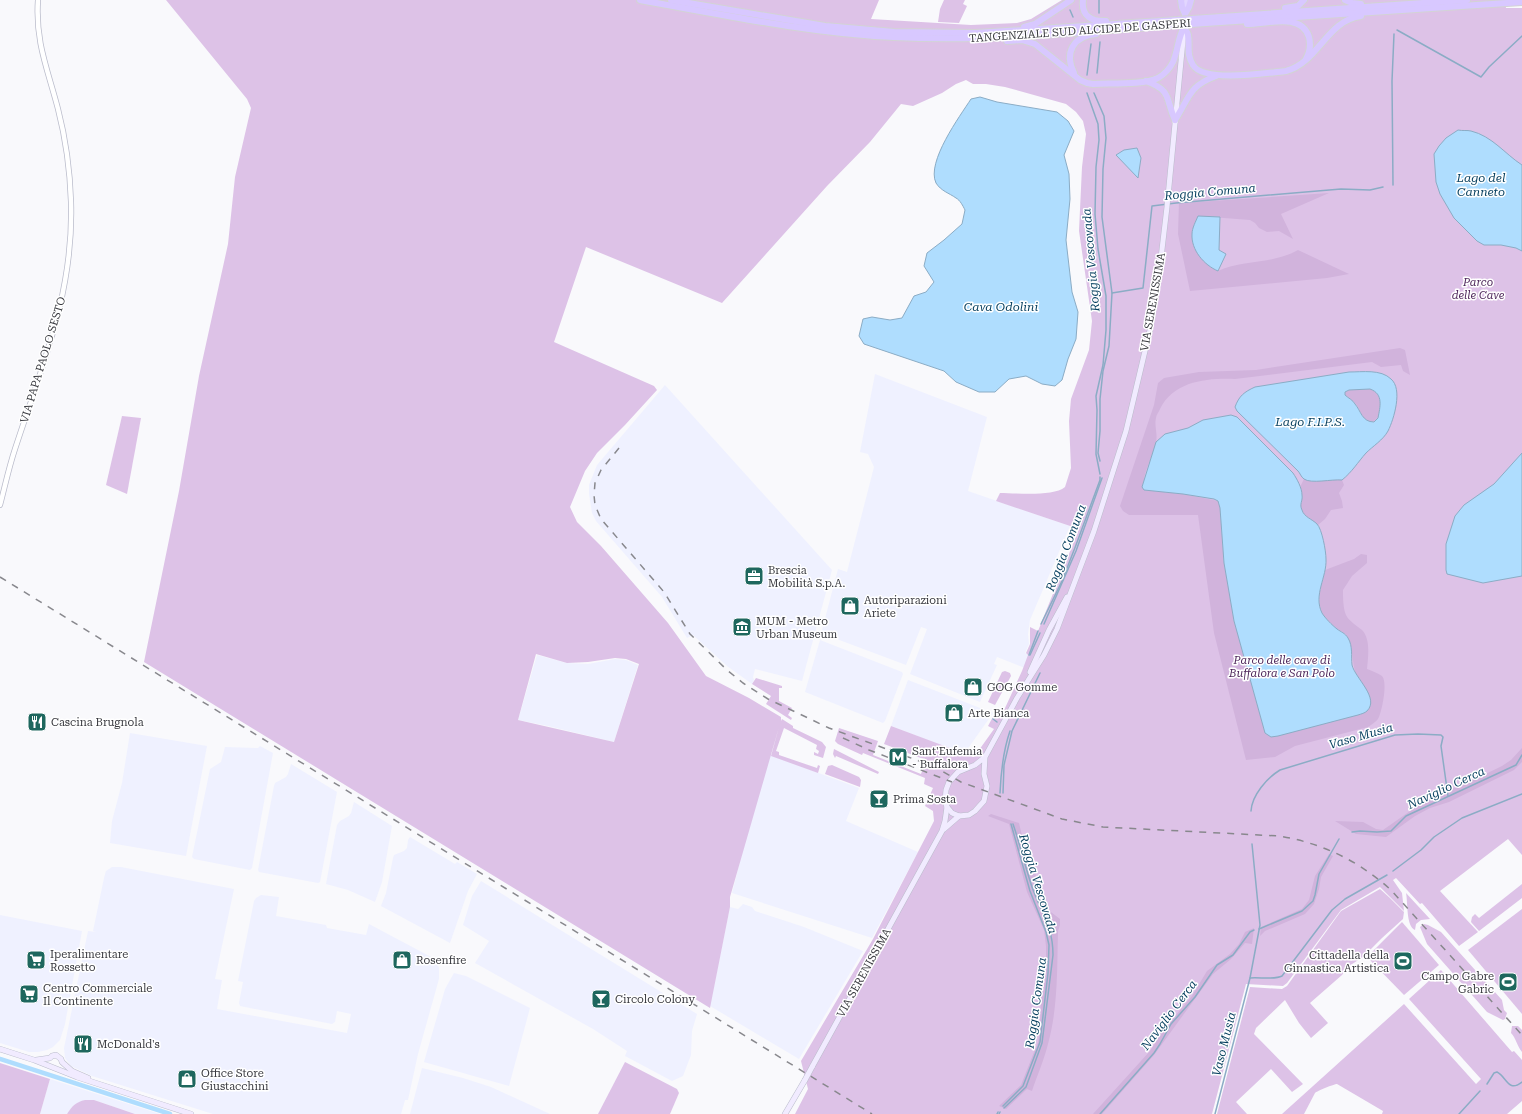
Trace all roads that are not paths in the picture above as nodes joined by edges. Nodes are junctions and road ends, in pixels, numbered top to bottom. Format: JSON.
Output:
{"nodes":[{"id":1,"x":38,"y":0,"type":"edge"},
{"id":2,"x":640,"y":0,"type":"edge"},
{"id":3,"x":671,"y":0,"type":"edge"},
{"id":4,"x":1071,"y":0,"type":"edge"},
{"id":5,"x":1083,"y":0,"type":"edge"},
{"id":6,"x":1181,"y":0,"type":"edge"},
{"id":7,"x":1187,"y":0,"type":"edge"},
{"id":8,"x":1191,"y":0,"type":"edge"},
{"id":9,"x":1304,"y":0,"type":"edge"},
{"id":10,"x":1345,"y":0,"type":"edge"},
{"id":11,"x":1467,"y":0,"type":"edge"},
{"id":12,"x":1522,"y":2,"type":"edge"},
{"id":13,"x":1401,"y":7,"type":"junction"},
{"id":14,"x":1185,"y":14,"type":"junction"},
{"id":15,"x":1242,"y":15,"type":"junction"},
{"id":16,"x":1160,"y":21,"type":"junction"},
{"id":17,"x":1192,"y":21,"type":"junction"},
{"id":18,"x":1236,"y":21,"type":"junction"},
{"id":19,"x":1177,"y":22,"type":"junction"},
{"id":20,"x":1184,"y":27,"type":"junction"},
{"id":21,"x":1138,"y":28,"type":"junction"},
{"id":22,"x":976,"y":33,"type":"junction"},
{"id":23,"x":958,"y":38,"type":"junction"},
{"id":24,"x":965,"y":38,"type":"junction"},
{"id":25,"x":1305,"y":62,"type":"junction"},
{"id":26,"x":1076,"y":76,"type":"junction"},
{"id":27,"x":1217,"y":76,"type":"junction"},
{"id":28,"x":1146,"y":81,"type":"junction"},
{"id":29,"x":1175,"y":120,"type":"junction"},
{"id":30,"x":0,"y":505,"type":"edge"},
{"id":31,"x":1070,"y":592,"type":"junction"},
{"id":32,"x":1049,"y":630,"type":"junction"},
{"id":33,"x":1044,"y":655,"type":"junction"},
{"id":34,"x":1027,"y":681,"type":"junction"},
{"id":35,"x":985,"y":757,"type":"junction"},
{"id":36,"x":971,"y":767,"type":"junction"},
{"id":37,"x":984,"y":774,"type":"junction"},
{"id":38,"x":947,"y":807,"type":"junction"},
{"id":39,"x":959,"y":816,"type":"junction"},
{"id":40,"x":942,"y":831,"type":"junction"},
{"id":41,"x":0,"y":1049,"type":"edge"},
{"id":42,"x":50,"y":1058,"type":"junction"},
{"id":43,"x":34,"y":1060,"type":"junction"},
{"id":44,"x":62,"y":1062,"type":"junction"},
{"id":45,"x":53,"y":1068,"type":"junction"},
{"id":46,"x":108,"y":1086,"type":"junction"},
{"id":47,"x":191,"y":1114,"type":"edge"},
{"id":48,"x":787,"y":1114,"type":"edge"}],
"edges":[{"from":1,"to":30,"type":"street","name":"VIA PAPA PAOLO SESTO"},
{"from":2,"to":23,"type":"highway"},
{"from":3,"to":23,"type":"highway","name":"TANGENZIALE SUD ALCIDE DE GASPERI"},
{"from":4,"to":22,"type":"highway"},
{"from":5,"to":16,"type":"highway"},
{"from":6,"to":14,"type":"highway"},
{"from":7,"to":14,"type":"main road","name":"VIA SERENISSIMA"},
{"from":8,"to":14,"type":"highway"},
{"from":9,"to":15,"type":"highway"},
{"from":10,"to":13,"type":"highway"},
{"from":11,"to":13,"type":"highway","name":"TANGENZIALE SUD ALCIDE DE GASPERI"},
{"from":12,"to":13,"type":"highway","name":"TANGENZIALE SUD ALCIDE DE GASPERI"},
{"from":13,"to":15,"type":"highway","name":"TANGENZIALE SUD ALCIDE DE GASPERI"},
{"from":13,"to":18,"type":"highway","name":"TANGENZIALE SUD ALCIDE DE GASPERI"},
{"from":13,"to":25,"type":"highway"},
{"from":14,"to":20,"type":"main road","name":"VIA SERENISSIMA"},
{"from":15,"to":17,"type":"highway","name":"TANGENZIALE SUD ALCIDE DE GASPERI"},
{"from":16,"to":19,"type":"highway","name":"TANGENZIALE SUD ALCIDE DE GASPERI"},
{"from":16,"to":22,"type":"highway","name":"TANGENZIALE SUD ALCIDE DE GASPERI"},
{"from":17,"to":18,"type":"highway","name":"TANGENZIALE SUD ALCIDE DE GASPERI"},
{"from":17,"to":19,"type":"highway","name":"TANGENZIALE SUD ALCIDE DE GASPERI","bridge":true},
{"from":18,"to":25,"type":"highway"},
{"from":19,"to":21,"type":"highway","name":"TANGENZIALE SUD ALCIDE DE GASPERI"},
{"from":20,"to":27,"type":"highway"},
{"from":20,"to":28,"type":"highway"},
{"from":20,"to":29,"type":"main road","name":"VIA SERENISSIMA"},
{"from":21,"to":24,"type":"highway","name":"TANGENZIALE SUD ALCIDE DE GASPERI"},
{"from":21,"to":26,"type":"highway"},
{"from":22,"to":24,"type":"highway","name":"TANGENZIALE SUD ALCIDE DE GASPERI"},
{"from":23,"to":24,"type":"highway"},
{"from":23,"to":24,"type":"highway","name":"TANGENZIALE SUD ALCIDE DE GASPERI"},
{"from":24,"to":26,"type":"highway"},
{"from":25,"to":27,"type":"highway"},
{"from":26,"to":28,"type":"highway"},
{"from":27,"to":29,"type":"highway"},
{"from":28,"to":29,"type":"highway"},
{"from":29,"to":31,"type":"main road","name":"VIA SERENISSIMA"},
{"from":31,"to":32,"type":"main road","name":"VIA SERENISSIMA"},
{"from":31,"to":33,"type":"main road","name":"VIA SERENISSIMA"},
{"from":32,"to":33,"type":"main road"},
{"from":32,"to":34,"type":"main road","name":"VIA SERENISSIMA"},
{"from":33,"to":34,"type":"main road","name":"VIA SERENISSIMA"},
{"from":34,"to":35,"type":"main road","name":"VIA SERENISSIMA"},
{"from":35,"to":36,"type":"main road","name":"VIA SERENISSIMA"},
{"from":35,"to":37,"type":"main road","name":"VIA SERENISSIMA"},
{"from":36,"to":37,"type":"main road"},
{"from":36,"to":38,"type":"main road","name":"VIA SERENISSIMA"},
{"from":37,"to":39,"type":"main road","name":"VIA SERENISSIMA"},
{"from":38,"to":39,"type":"main road"},
{"from":38,"to":40,"type":"main road","name":"VIA SERENISSIMA"},
{"from":39,"to":40,"type":"main road","name":"VIA SERENISSIMA"},
{"from":40,"to":48,"type":"main road","name":"VIA SERENISSIMA","bridge":true},
{"from":41,"to":43,"type":"main road"},
{"from":42,"to":43,"type":"main road"},
{"from":42,"to":44,"type":"main road"},
{"from":42,"to":45,"type":"main road"},
{"from":43,"to":45,"type":"main road"},
{"from":44,"to":45,"type":"main road"},
{"from":44,"to":46,"type":"main road"},
{"from":45,"to":46,"type":"main road"},
{"from":46,"to":47,"type":"main road"}]}
